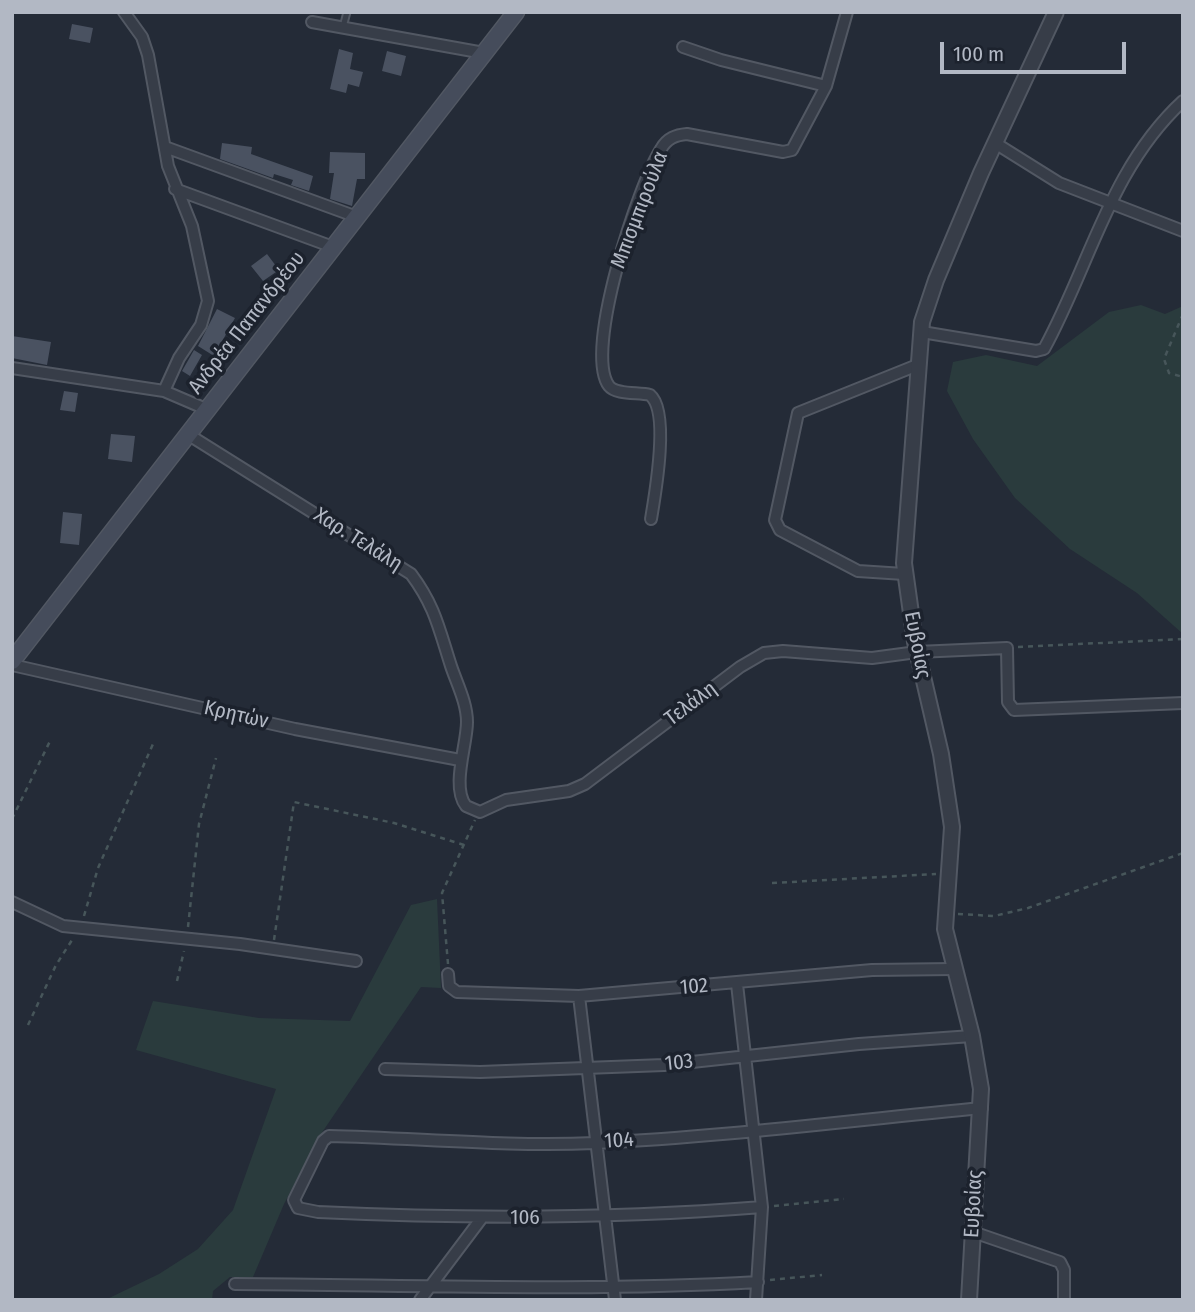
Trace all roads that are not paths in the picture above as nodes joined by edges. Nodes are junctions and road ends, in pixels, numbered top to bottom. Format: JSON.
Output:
{"nodes":[{"id":1,"x":124,"y":12,"type":"edge"},
{"id":2,"x":347,"y":12,"type":"edge"},
{"id":3,"x":516,"y":12,"type":"edge"},
{"id":4,"x":847,"y":12,"type":"edge"},
{"id":5,"x":1056,"y":12,"type":"edge"},
{"id":6,"x":312,"y":22,"type":"dead end"},
{"id":7,"x":343,"y":27,"type":"junction"},
{"id":8,"x":682,"y":47,"type":"dead end"},
{"id":9,"x":484,"y":53,"type":"junction"},
{"id":10,"x":826,"y":86,"type":"junction"},
{"id":11,"x":1183,"y":101,"type":"edge"},
{"id":12,"x":995,"y":143,"type":"junction"},
{"id":13,"x":165,"y":147,"type":"junction"},
{"id":14,"x":175,"y":189,"type":"junction"},
{"id":15,"x":1108,"y":203,"type":"junction"},
{"id":16,"x":357,"y":217,"type":"junction"},
{"id":17,"x":1183,"y":231,"type":"edge"},
{"id":18,"x":333,"y":247,"type":"junction"},
{"id":19,"x":922,"y":332,"type":"junction"},
{"id":20,"x":920,"y":364,"type":"junction"},
{"id":21,"x":12,"y":368,"type":"edge"},
{"id":22,"x":164,"y":391,"type":"junction"},
{"id":23,"x":206,"y":408,"type":"junction"},
{"id":24,"x":189,"y":435,"type":"junction"},
{"id":25,"x":651,"y":519,"type":"dead end"},
{"id":26,"x":904,"y":574,"type":"junction"},
{"id":27,"x":917,"y":652,"type":"junction"},
{"id":28,"x":12,"y":663,"type":"edge"},
{"id":29,"x":1183,"y":703,"type":"edge"},
{"id":30,"x":460,"y":760,"type":"junction"},
{"id":31,"x":480,"y":812,"type":"joint"},
{"id":32,"x":12,"y":902,"type":"edge"},
{"id":33,"x":356,"y":961,"type":"dead end"},
{"id":34,"x":953,"y":969,"type":"junction"},
{"id":35,"x":448,"y":974,"type":"road end"},
{"id":36,"x":737,"y":984,"type":"junction"},
{"id":37,"x":579,"y":996,"type":"junction"},
{"id":38,"x":972,"y":1036,"type":"junction"},
{"id":39,"x":744,"y":1055,"type":"junction"},
{"id":40,"x":586,"y":1067,"type":"junction"},
{"id":41,"x":385,"y":1069,"type":"dead end"},
{"id":42,"x":982,"y":1108,"type":"junction"},
{"id":43,"x":755,"y":1132,"type":"junction"},
{"id":44,"x":595,"y":1143,"type":"junction"},
{"id":45,"x":294,"y":1200,"type":"joint"},
{"id":46,"x":762,"y":1208,"type":"junction"},
{"id":47,"x":604,"y":1218,"type":"junction"},
{"id":48,"x":481,"y":1219,"type":"junction"},
{"id":49,"x":973,"y":1231,"type":"junction"},
{"id":50,"x":758,"y":1282,"type":"junction"},
{"id":51,"x":234,"y":1284,"type":"dead end"},
{"id":52,"x":431,"y":1285,"type":"junction"},
{"id":53,"x":613,"y":1286,"type":"junction"},
{"id":54,"x":420,"y":1300,"type":"edge"},
{"id":55,"x":615,"y":1300,"type":"edge"},
{"id":56,"x":756,"y":1300,"type":"edge"},
{"id":57,"x":969,"y":1300,"type":"edge"},
{"id":58,"x":1064,"y":1300,"type":"edge"}],
"edges":[{"from":1,"to":13,"type":"street"},
{"from":2,"to":7,"type":"lane"},
{"from":3,"to":9,"type":"main road","name":"Ανδρέα Παπανδρέου"},
{"from":4,"to":10,"type":"street","name":"Μπισμπιρούλα"},
{"from":5,"to":12,"type":"street","name":"Ευβοίας"},
{"from":6,"to":7,"type":"street"},
{"from":7,"to":9,"type":"street"},
{"from":8,"to":10,"type":"street"},
{"from":9,"to":16,"type":"main road","name":"Ανδρέα Παπανδρέου"},
{"from":10,"to":25,"type":"street","name":"Μπισμπιρούλα"},
{"from":11,"to":15,"type":"street"},
{"from":12,"to":15,"type":"street"},
{"from":12,"to":19,"type":"street","name":"Ευβοίας"},
{"from":13,"to":14,"type":"street"},
{"from":13,"to":16,"type":"street"},
{"from":14,"to":18,"type":"street"},
{"from":14,"to":22,"type":"street"},
{"from":15,"to":17,"type":"street"},
{"from":15,"to":19,"type":"street"},
{"from":16,"to":18,"type":"main road","name":"Ανδρέα Παπανδρέου"},
{"from":18,"to":23,"type":"main road","name":"Ανδρέα Παπανδρέου"},
{"from":19,"to":20,"type":"street","name":"Ευβοίας"},
{"from":20,"to":26,"type":"street","name":"Ευβοίας"},
{"from":20,"to":26,"type":"street"},
{"from":21,"to":22,"type":"street"},
{"from":22,"to":23,"type":"street"},
{"from":23,"to":24,"type":"main road","name":"Ανδρέα Παπανδρέου"},
{"from":24,"to":28,"type":"main road","name":"Ανδρέα Παπανδρέου"},
{"from":24,"to":30,"type":"street","name":"Χαρ. Τελάλη"},
{"from":26,"to":27,"type":"street","name":"Ευβοίας"},
{"from":27,"to":29,"type":"street","name":"Τελάλη"},
{"from":27,"to":31,"type":"street","name":"Τελάλη"},
{"from":27,"to":34,"type":"street","name":"Ευβοίας"},
{"from":28,"to":30,"type":"street","name":"Κρητών"},
{"from":30,"to":31,"type":"street","name":"Χαρ. Τελάλη"},
{"from":32,"to":33,"type":"street"},
{"from":34,"to":36,"type":"street","name":"102"},
{"from":34,"to":38,"type":"street","name":"Ευβοίας"},
{"from":35,"to":37,"type":"street","name":"102"},
{"from":36,"to":37,"type":"street","name":"102"},
{"from":36,"to":39,"type":"street"},
{"from":37,"to":40,"type":"street"},
{"from":38,"to":39,"type":"street","name":"103"},
{"from":38,"to":42,"type":"street","name":"Ευβοίας"},
{"from":39,"to":40,"type":"street","name":"103"},
{"from":39,"to":43,"type":"street"},
{"from":40,"to":41,"type":"street","name":"103"},
{"from":40,"to":44,"type":"street"},
{"from":42,"to":43,"type":"street","name":"104"},
{"from":42,"to":49,"type":"street","name":"Ευβοίας"},
{"from":43,"to":44,"type":"street","name":"104"},
{"from":43,"to":46,"type":"street"},
{"from":44,"to":45,"type":"street","name":"104"},
{"from":44,"to":47,"type":"street"},
{"from":45,"to":48,"type":"street","name":"106"},
{"from":46,"to":47,"type":"street","name":"106"},
{"from":46,"to":50,"type":"street"},
{"from":47,"to":48,"type":"street","name":"106"},
{"from":47,"to":53,"type":"street"},
{"from":48,"to":52,"type":"street"},
{"from":49,"to":57,"type":"street","name":"Ευβοίας"},
{"from":49,"to":58,"type":"street"},
{"from":50,"to":53,"type":"street"},
{"from":50,"to":56,"type":"street"},
{"from":51,"to":52,"type":"street"},
{"from":52,"to":53,"type":"street"},
{"from":52,"to":54,"type":"street"},
{"from":53,"to":55,"type":"street"}]}
